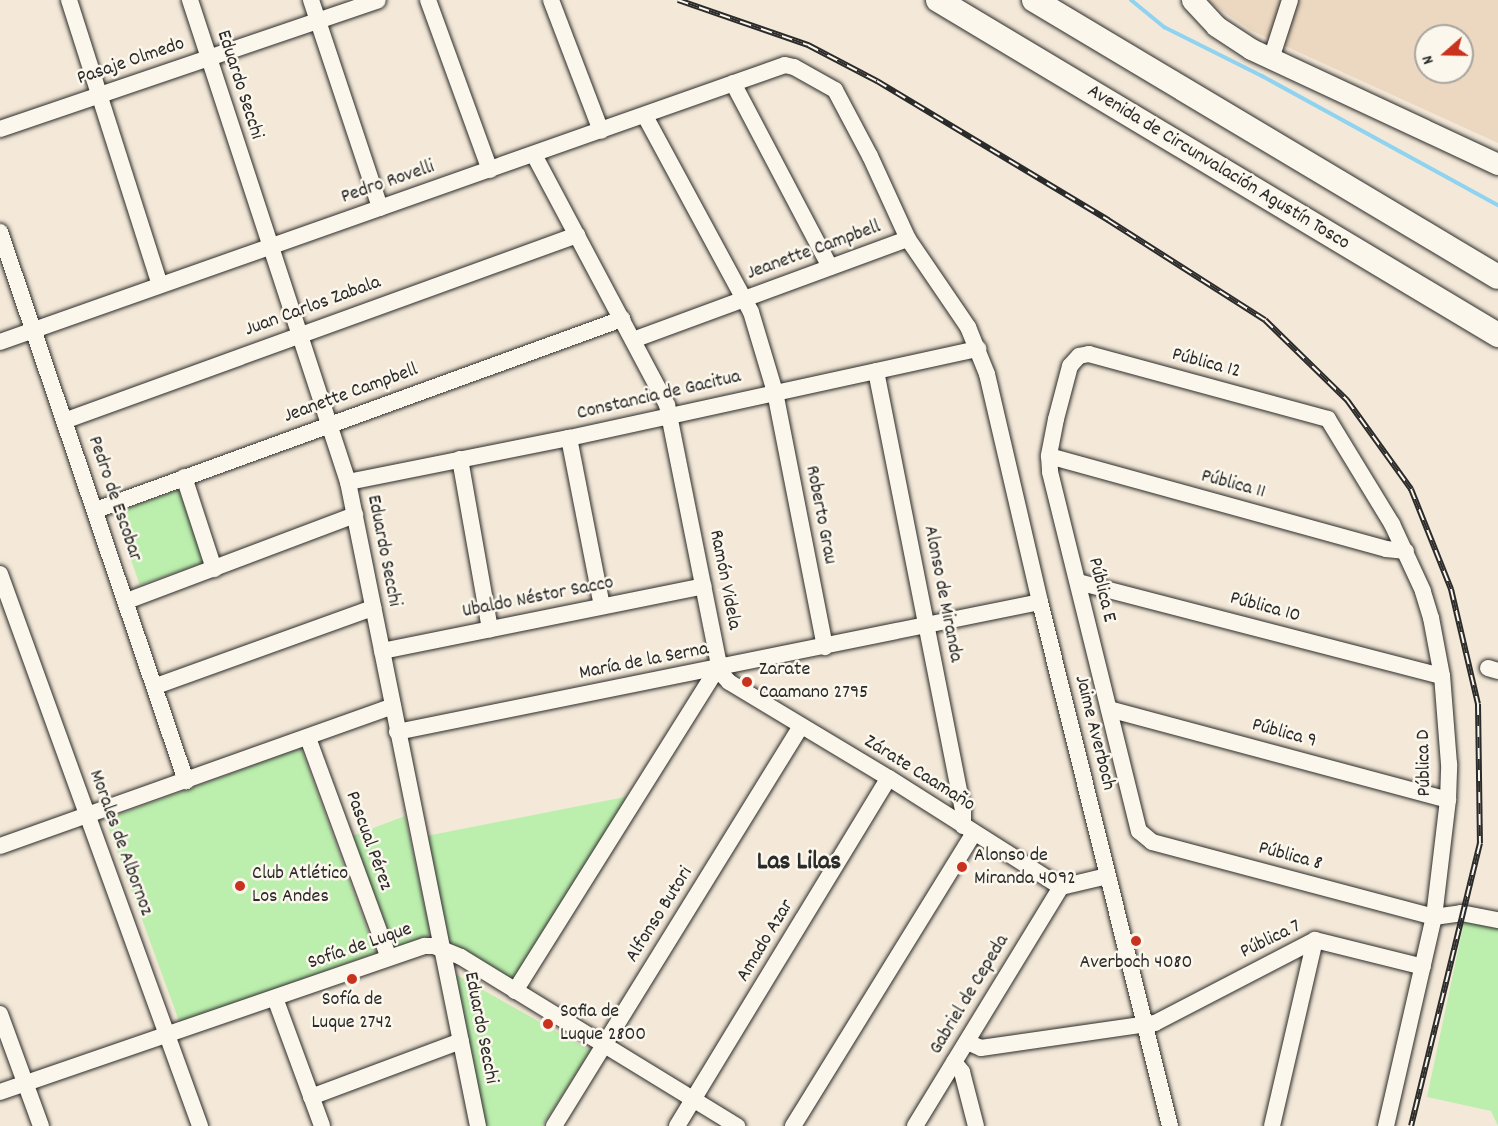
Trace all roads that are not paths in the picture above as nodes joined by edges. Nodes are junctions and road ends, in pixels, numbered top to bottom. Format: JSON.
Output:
{"nodes":[{"id":1,"x":69,"y":0,"type":"edge"},
{"id":2,"x":190,"y":0,"type":"edge"},
{"id":3,"x":311,"y":0,"type":"edge"},
{"id":4,"x":378,"y":0,"type":"edge"},
{"id":5,"x":428,"y":0,"type":"edge"},
{"id":6,"x":551,"y":0,"type":"edge"},
{"id":7,"x":938,"y":0,"type":"edge"},
{"id":8,"x":1034,"y":0,"type":"edge"},
{"id":9,"x":1065,"y":0,"type":"edge"},
{"id":10,"x":1192,"y":0,"type":"edge"},
{"id":11,"x":1290,"y":0,"type":"edge"},
{"id":12,"x":319,"y":21,"type":"junction"},
{"id":13,"x":208,"y":58,"type":"junction"},
{"id":14,"x":1271,"y":59,"type":"junction"},
{"id":15,"x":789,"y":65,"type":"joint"},
{"id":16,"x":733,"y":83,"type":"junction"},
{"id":17,"x":98,"y":95,"type":"junction"},
{"id":18,"x":645,"y":116,"type":"junction"},
{"id":19,"x":1248,"y":128,"type":"junction"},
{"id":20,"x":0,"y":129,"type":"edge"},
{"id":21,"x":601,"y":131,"type":"junction"},
{"id":22,"x":534,"y":155,"type":"junction"},
{"id":23,"x":1498,"y":164,"type":"edge"},
{"id":24,"x":490,"y":170,"type":"junction"},
{"id":25,"x":380,"y":208,"type":"junction"},
{"id":26,"x":0,"y":231,"type":"edge"},
{"id":27,"x":577,"y":236,"type":"junction"},
{"id":28,"x":908,"y":238,"type":"junction"},
{"id":29,"x":270,"y":246,"type":"junction"},
{"id":30,"x":831,"y":267,"type":"junction"},
{"id":31,"x":1498,"y":277,"type":"edge"},
{"id":32,"x":160,"y":285,"type":"junction"},
{"id":33,"x":744,"y":298,"type":"junction"},
{"id":34,"x":622,"y":319,"type":"junction"},
{"id":35,"x":33,"y":330,"type":"junction"},
{"id":36,"x":300,"y":334,"type":"junction"},
{"id":37,"x":1498,"y":334,"type":"edge"},
{"id":38,"x":633,"y":340,"type":"junction"},
{"id":39,"x":0,"y":342,"type":"edge"},
{"id":40,"x":978,"y":349,"type":"junction"},
{"id":41,"x":1073,"y":360,"type":"joint"},
{"id":42,"x":876,"y":371,"type":"junction"},
{"id":43,"x":775,"y":392,"type":"junction"},
{"id":44,"x":670,"y":416,"type":"junction"},
{"id":45,"x":1328,"y":419,"type":"joint"},
{"id":46,"x":64,"y":421,"type":"junction"},
{"id":47,"x":331,"y":424,"type":"junction"},
{"id":48,"x":569,"y":438,"type":"junction"},
{"id":49,"x":1049,"y":456,"type":"junction"},
{"id":50,"x":460,"y":459,"type":"junction"},
{"id":51,"x":184,"y":477,"type":"junction"},
{"id":52,"x":348,"y":482,"type":"junction"},
{"id":53,"x":96,"y":510,"type":"junction"},
{"id":54,"x":355,"y":515,"type":"junction"},
{"id":55,"x":1406,"y":551,"type":"junction"},
{"id":56,"x":214,"y":569,"type":"junction"},
{"id":57,"x":1,"y":581,"type":"edge"},
{"id":58,"x":1078,"y":582,"type":"junction"},
{"id":59,"x":704,"y":585,"type":"junction"},
{"id":60,"x":127,"y":601,"type":"junction"},
{"id":61,"x":1040,"y":602,"type":"junction"},
{"id":62,"x":602,"y":606,"type":"junction"},
{"id":63,"x":374,"y":608,"type":"junction"},
{"id":64,"x":927,"y":625,"type":"junction"},
{"id":65,"x":490,"y":629,"type":"junction"},
{"id":66,"x":825,"y":647,"type":"junction"},
{"id":67,"x":382,"y":651,"type":"junction"},
{"id":68,"x":717,"y":669,"type":"junction"},
{"id":69,"x":1442,"y":676,"type":"junction"},
{"id":70,"x":156,"y":686,"type":"junction"},
{"id":71,"x":393,"y":706,"type":"junction"},
{"id":72,"x":1109,"y":709,"type":"junction"},
{"id":73,"x":800,"y":727,"type":"junction"},
{"id":74,"x":398,"y":732,"type":"junction"},
{"id":75,"x":308,"y":738,"type":"junction"},
{"id":76,"x":889,"y":778,"type":"junction"},
{"id":77,"x":186,"y":781,"type":"junction"},
{"id":78,"x":1448,"y":800,"type":"junction"},
{"id":79,"x":88,"y":816,"type":"junction"},
{"id":80,"x":969,"y":829,"type":"junction"},
{"id":81,"x":1139,"y":831,"type":"joint"},
{"id":82,"x":0,"y":846,"type":"edge"},
{"id":83,"x":1107,"y":876,"type":"junction"},
{"id":84,"x":1061,"y":887,"type":"junction"},
{"id":85,"x":1434,"y":917,"type":"junction"},
{"id":86,"x":1498,"y":920,"type":"edge"},
{"id":87,"x":1315,"y":940,"type":"junction"},
{"id":88,"x":443,"y":949,"type":"junction"},
{"id":89,"x":389,"y":958,"type":"junction"},
{"id":90,"x":1423,"y":967,"type":"junction"},
{"id":91,"x":515,"y":991,"type":"junction"},
{"id":92,"x":275,"y":998,"type":"junction"},
{"id":93,"x":0,"y":1014,"type":"edge"},
{"id":94,"x":1145,"y":1025,"type":"junction"},
{"id":95,"x":168,"y":1036,"type":"junction"},
{"id":96,"x":461,"y":1041,"type":"junction"},
{"id":97,"x":967,"y":1042,"type":"junction"},
{"id":98,"x":603,"y":1047,"type":"junction"},
{"id":99,"x":954,"y":1062,"type":"junction"},
{"id":100,"x":25,"y":1084,"type":"junction"},
{"id":101,"x":0,"y":1092,"type":"edge"},
{"id":102,"x":311,"y":1097,"type":"junction"},
{"id":103,"x":694,"y":1100,"type":"junction"},
{"id":104,"x":41,"y":1126,"type":"edge"},
{"id":105,"x":200,"y":1126,"type":"edge"},
{"id":106,"x":322,"y":1126,"type":"edge"},
{"id":107,"x":478,"y":1126,"type":"edge"},
{"id":108,"x":554,"y":1126,"type":"edge"},
{"id":109,"x":677,"y":1126,"type":"edge"},
{"id":110,"x":737,"y":1126,"type":"edge"},
{"id":111,"x":793,"y":1126,"type":"edge"},
{"id":112,"x":915,"y":1126,"type":"edge"},
{"id":113,"x":976,"y":1126,"type":"edge"},
{"id":114,"x":1170,"y":1126,"type":"edge"},
{"id":115,"x":1272,"y":1126,"type":"edge"},
{"id":116,"x":1386,"y":1126,"type":"edge"}],
"edges":[{"from":1,"to":17,"type":"street"},
{"from":2,"to":13,"type":"street","name":"Eduardo Secchi"},
{"from":3,"to":12,"type":"street"},
{"from":4,"to":12,"type":"street","name":"Pasaje Olmedo"},
{"from":5,"to":24,"type":"street"},
{"from":6,"to":21,"type":"street"},
{"from":7,"to":37,"type":"highway","name":"Avenida de Circunvalación Agustín Tosco"},
{"from":8,"to":19,"type":"highway"},
{"from":9,"to":19,"type":"highway"},
{"from":10,"to":14,"type":"main road"},
{"from":11,"to":14,"type":"street"},
{"from":12,"to":13,"type":"street","name":"Pasaje Olmedo"},
{"from":12,"to":25,"type":"street"},
{"from":13,"to":17,"type":"street","name":"Pasaje Olmedo"},
{"from":13,"to":29,"type":"street","name":"Eduardo Secchi"},
{"from":14,"to":23,"type":"main road"},
{"from":15,"to":16,"type":"street","name":"Pedro Rovelli"},
{"from":15,"to":28,"type":"street","name":"Jaime Averboch"},
{"from":16,"to":18,"type":"street","name":"Pedro Rovelli"},
{"from":16,"to":30,"type":"street"},
{"from":17,"to":20,"type":"street","name":"Pasaje Olmedo"},
{"from":17,"to":32,"type":"street"},
{"from":18,"to":21,"type":"street","name":"Pedro Rovelli"},
{"from":18,"to":33,"type":"street","name":"Roberto Grau"},
{"from":19,"to":31,"type":"highway"},
{"from":21,"to":22,"type":"street","name":"Pedro Rovelli"},
{"from":22,"to":24,"type":"street","name":"Pedro Rovelli"},
{"from":22,"to":27,"type":"street","name":"Ramón Videla"},
{"from":24,"to":25,"type":"street","name":"Pedro Rovelli"},
{"from":25,"to":29,"type":"street","name":"Pedro Rovelli"},
{"from":26,"to":35,"type":"street","name":"Pedro de Escobar"},
{"from":27,"to":34,"type":"street","name":"Ramón Videla"},
{"from":27,"to":36,"type":"street","name":"Juan Carlos Zabala"},
{"from":28,"to":30,"type":"street","name":"Jeanette Campbell"},
{"from":28,"to":40,"type":"street","name":"Jaime Averboch"},
{"from":29,"to":32,"type":"street","name":"Pedro Rovelli"},
{"from":29,"to":36,"type":"street","name":"Eduardo Secchi"},
{"from":30,"to":33,"type":"street","name":"Jeanette Campbell"},
{"from":32,"to":35,"type":"street","name":"Pedro Rovelli"},
{"from":33,"to":38,"type":"street","name":"Jeanette Campbell"},
{"from":33,"to":43,"type":"street","name":"Roberto Grau"},
{"from":34,"to":38,"type":"street","name":"Ramón Videla"},
{"from":34,"to":47,"type":"street","name":"Jeanette Campbell"},
{"from":35,"to":39,"type":"street","name":"Pedro Rovelli"},
{"from":35,"to":46,"type":"street","name":"Pedro de Escobar"},
{"from":36,"to":46,"type":"street","name":"Juan Carlos Zabala"},
{"from":36,"to":47,"type":"street","name":"Eduardo Secchi"},
{"from":38,"to":44,"type":"street","name":"Ramón Videla"},
{"from":40,"to":42,"type":"street","name":"Constancia de Gacitua"},
{"from":40,"to":61,"type":"street","name":"Jaime Averboch"},
{"from":41,"to":45,"type":"street","name":"Pública 12"},
{"from":41,"to":49,"type":"street","name":"Pública E"},
{"from":42,"to":43,"type":"street","name":"Constancia de Gacitua"},
{"from":42,"to":64,"type":"street","name":"Alonso de Miranda"},
{"from":43,"to":44,"type":"street","name":"Constancia de Gacitua"},
{"from":43,"to":66,"type":"street","name":"Roberto Grau"},
{"from":44,"to":48,"type":"street","name":"Constancia de Gacitua"},
{"from":44,"to":59,"type":"street","name":"Ramón Videla"},
{"from":45,"to":55,"type":"street","name":"Pública D"},
{"from":46,"to":53,"type":"street","name":"Pedro de Escobar"},
{"from":47,"to":51,"type":"street","name":"Jeanette Campbell"},
{"from":47,"to":52,"type":"street","name":"Eduardo Secchi"},
{"from":48,"to":50,"type":"street","name":"Constancia de Gacitua"},
{"from":48,"to":62,"type":"street"},
{"from":49,"to":55,"type":"street","name":"Pública 11"},
{"from":49,"to":58,"type":"street","name":"Pública E"},
{"from":50,"to":52,"type":"street","name":"Constancia de Gacitua"},
{"from":50,"to":65,"type":"street"},
{"from":51,"to":53,"type":"street","name":"Jeanette Campbell"},
{"from":51,"to":56,"type":"street"},
{"from":52,"to":54,"type":"street","name":"Eduardo Secchi"},
{"from":53,"to":60,"type":"street","name":"Pedro de Escobar"},
{"from":54,"to":56,"type":"street"},
{"from":54,"to":63,"type":"street","name":"Eduardo Secchi"},
{"from":55,"to":69,"type":"street","name":"Pública D"},
{"from":56,"to":60,"type":"street"},
{"from":57,"to":79,"type":"street","name":"Morales de Albornoz"},
{"from":58,"to":69,"type":"street","name":"Pública 10"},
{"from":58,"to":72,"type":"street","name":"Pública E"},
{"from":59,"to":62,"type":"street","name":"Ubaldo Néstor Sacco"},
{"from":59,"to":68,"type":"street","name":"Ramón Videla"},
{"from":60,"to":70,"type":"street","name":"Pedro de Escobar"},
{"from":61,"to":64,"type":"street","name":"María de la Serna"},
{"from":61,"to":83,"type":"street","name":"Jaime Averboch"},
{"from":62,"to":65,"type":"street","name":"Ubaldo Néstor Sacco"},
{"from":63,"to":67,"type":"street","name":"Eduardo Secchi"},
{"from":63,"to":70,"type":"street"},
{"from":64,"to":66,"type":"street","name":"María de la Serna"},
{"from":64,"to":80,"type":"street","name":"Alonso de Miranda"},
{"from":65,"to":67,"type":"street","name":"Ubaldo Néstor Sacco"},
{"from":66,"to":68,"type":"street","name":"María de la Serna"},
{"from":67,"to":71,"type":"street","name":"Eduardo Secchi"},
{"from":68,"to":73,"type":"street","name":"Zárate Caamaño"},
{"from":68,"to":74,"type":"street","name":"María de la Serna"},
{"from":68,"to":91,"type":"street"},
{"from":69,"to":78,"type":"street","name":"Pública D"},
{"from":70,"to":77,"type":"street","name":"Pedro de Escobar"},
{"from":71,"to":74,"type":"street","name":"Eduardo Secchi"},
{"from":71,"to":75,"type":"street"},
{"from":72,"to":78,"type":"street","name":"Pública 9"},
{"from":72,"to":81,"type":"street","name":"Pública E"},
{"from":73,"to":76,"type":"street","name":"Zárate Caamaño"},
{"from":73,"to":98,"type":"street","name":"Alfonso Butori"},
{"from":74,"to":88,"type":"street","name":"Eduardo Secchi"},
{"from":75,"to":77,"type":"street"},
{"from":75,"to":89,"type":"street","name":"Pascual Pérez"},
{"from":76,"to":80,"type":"street","name":"Zárate Caamaño"},
{"from":76,"to":103,"type":"street","name":"Amado Azar"},
{"from":77,"to":79,"type":"street"},
{"from":78,"to":85,"type":"street","name":"Pública D"},
{"from":79,"to":82,"type":"street"},
{"from":79,"to":95,"type":"street","name":"Morales de Albornoz"},
{"from":80,"to":84,"type":"street","name":"Zárate Caamaño"},
{"from":80,"to":111,"type":"street"},
{"from":81,"to":85,"type":"street","name":"Pública 8"},
{"from":83,"to":84,"type":"street"},
{"from":83,"to":94,"type":"street","name":"Jaime Averboch"},
{"from":84,"to":97,"type":"street","name":"Gabriel de Cepeda"},
{"from":85,"to":86,"type":"street"},
{"from":85,"to":90,"type":"street","name":"Pública D"},
{"from":87,"to":90,"type":"street","name":"Pública 7"},
{"from":87,"to":94,"type":"street","name":"Pública 7"},
{"from":87,"to":115,"type":"street"},
{"from":88,"to":89,"type":"street","name":"Sofía de Luque"},
{"from":88,"to":91,"type":"street"},
{"from":88,"to":96,"type":"street","name":"Eduardo Secchi"},
{"from":89,"to":92,"type":"street","name":"Sofía de Luque"},
{"from":90,"to":116,"type":"street","name":"Pública D"},
{"from":91,"to":98,"type":"street"},
{"from":92,"to":95,"type":"street","name":"Sofía de Luque"},
{"from":92,"to":102,"type":"street"},
{"from":93,"to":100,"type":"street"},
{"from":94,"to":97,"type":"street","name":"Pública 7"},
{"from":94,"to":114,"type":"street","name":"Jaime Averboch"},
{"from":95,"to":100,"type":"street","name":"Sofía de Luque"},
{"from":95,"to":105,"type":"street","name":"Morales de Albornoz"},
{"from":96,"to":102,"type":"street"},
{"from":96,"to":107,"type":"street","name":"Eduardo Secchi"},
{"from":97,"to":99,"type":"street","name":"Gabriel de Cepeda"},
{"from":98,"to":103,"type":"street"},
{"from":98,"to":108,"type":"street","name":"Alfonso Butori"},
{"from":99,"to":112,"type":"street","name":"Gabriel de Cepeda"},
{"from":99,"to":113,"type":"street"},
{"from":100,"to":101,"type":"street","name":"Sofía de Luque"},
{"from":100,"to":104,"type":"street"},
{"from":102,"to":106,"type":"street"},
{"from":103,"to":109,"type":"street","name":"Amado Azar"},
{"from":103,"to":110,"type":"street"}]}
